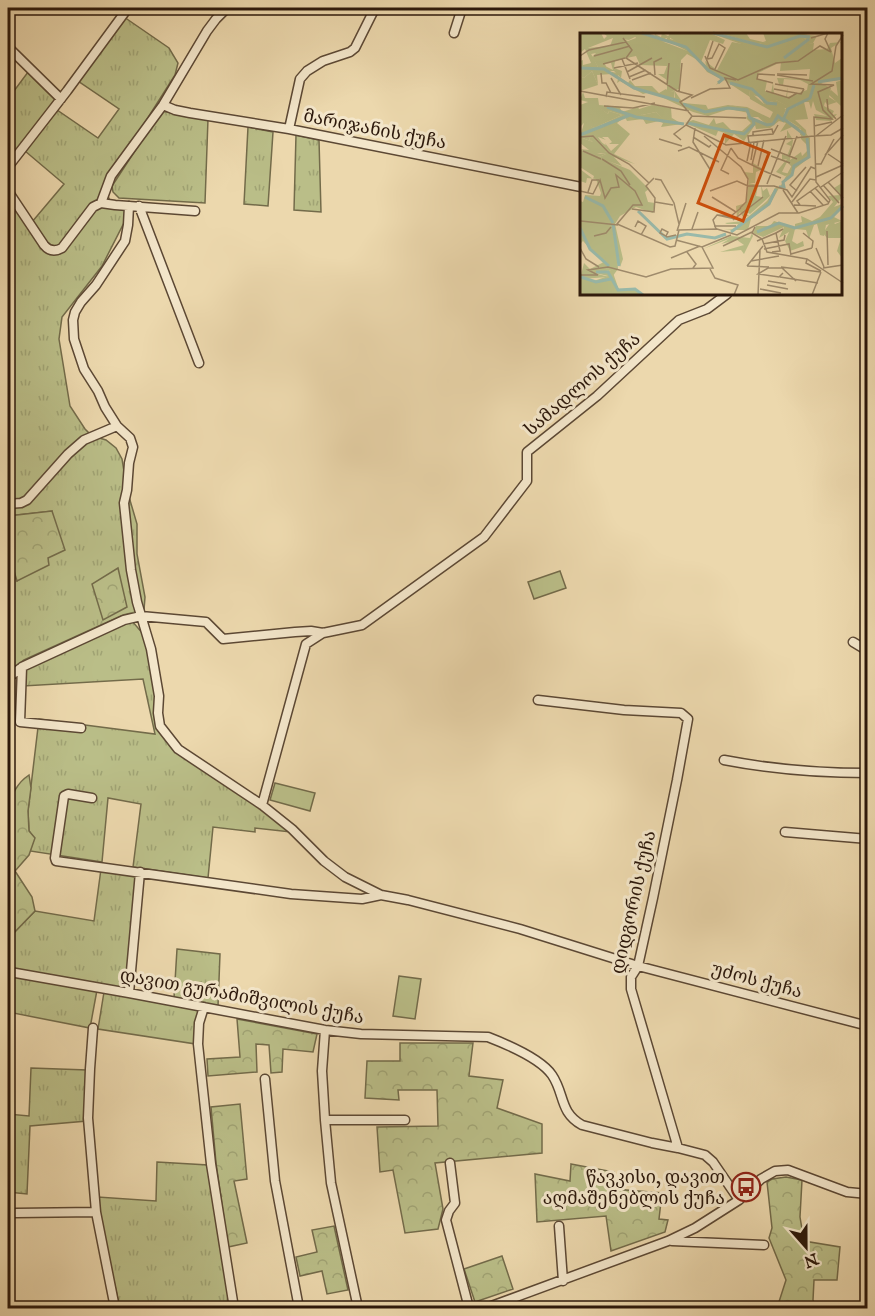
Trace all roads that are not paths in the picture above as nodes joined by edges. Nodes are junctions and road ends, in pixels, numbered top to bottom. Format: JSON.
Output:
{"nodes":[{"id":1,"x":128,"y":8,"type":"edge"},
{"id":2,"x":227,"y":8,"type":"edge"},
{"id":3,"x":375,"y":8,"type":"edge"},
{"id":4,"x":462,"y":8,"type":"edge"},
{"id":5,"x":454,"y":33,"type":"dead end"},
{"id":6,"x":8,"y":47,"type":"edge"},
{"id":7,"x":61,"y":99,"type":"junction"},
{"id":8,"x":163,"y":105,"type":"junction"},
{"id":9,"x":289,"y":129,"type":"junction"},
{"id":10,"x":8,"y":167,"type":"edge"},
{"id":11,"x":580,"y":187,"type":"edge"},
{"id":12,"x":8,"y":190,"type":"edge"},
{"id":13,"x":101,"y":203,"type":"junction"},
{"id":14,"x":129,"y":206,"type":"junction"},
{"id":15,"x":139,"y":206,"type":"junction"},
{"id":16,"x":195,"y":211,"type":"dead end"},
{"id":17,"x":724,"y":296,"type":"edge"},
{"id":18,"x":198,"y":363,"type":"dead end"},
{"id":19,"x":117,"y":426,"type":"junction"},
{"id":20,"x":8,"y":504,"type":"edge"},
{"id":21,"x":141,"y":616,"type":"junction"},
{"id":22,"x":323,"y":633,"type":"junction"},
{"id":23,"x":853,"y":642,"type":"dead end"},
{"id":24,"x":867,"y":651,"type":"edge"},
{"id":25,"x":22,"y":667,"type":"junction"},
{"id":26,"x":8,"y":678,"type":"edge"},
{"id":27,"x":538,"y":700,"type":"dead end"},
{"id":28,"x":81,"y":728,"type":"dead end"},
{"id":29,"x":724,"y":760,"type":"dead end"},
{"id":30,"x":867,"y":773,"type":"edge"},
{"id":31,"x":92,"y":798,"type":"dead end"},
{"id":32,"x":262,"y":805,"type":"junction"},
{"id":33,"x":785,"y":832,"type":"dead end"},
{"id":34,"x":867,"y":839,"type":"edge"},
{"id":35,"x":140,"y":872,"type":"junction"},
{"id":36,"x":381,"y":895,"type":"junction"},
{"id":37,"x":638,"y":966,"type":"junction"},
{"id":38,"x":10,"y":972,"type":"dead end"},
{"id":39,"x":129,"y":993,"type":"junction"},
{"id":40,"x":204,"y":1006,"type":"junction"},
{"id":41,"x":867,"y":1026,"type":"edge"},
{"id":42,"x":93,"y":1028,"type":"dead end"},
{"id":43,"x":326,"y":1030,"type":"junction"},
{"id":44,"x":265,"y":1079,"type":"dead end"},
{"id":45,"x":325,"y":1120,"type":"junction"},
{"id":46,"x":405,"y":1120,"type":"dead end"},
{"id":47,"x":678,"y":1148,"type":"junction"},
{"id":48,"x":450,"y":1163,"type":"dead end"},
{"id":49,"x":867,"y":1194,"type":"edge"},
{"id":50,"x":739,"y":1200,"type":"junction"},
{"id":51,"x":96,"y":1212,"type":"junction"},
{"id":52,"x":16,"y":1213,"type":"dead end"},
{"id":53,"x":559,"y":1226,"type":"dead end"},
{"id":54,"x":668,"y":1241,"type":"junction"},
{"id":55,"x":764,"y":1245,"type":"dead end"},
{"id":56,"x":563,"y":1281,"type":"junction"},
{"id":57,"x":115,"y":1308,"type":"edge"},
{"id":58,"x":234,"y":1308,"type":"edge"},
{"id":59,"x":299,"y":1308,"type":"edge"},
{"id":60,"x":358,"y":1308,"type":"edge"},
{"id":61,"x":469,"y":1308,"type":"edge"},
{"id":62,"x":486,"y":1308,"type":"edge"}],
"edges":[{"from":1,"to":7,"type":"street"},
{"from":2,"to":8,"type":"street"},
{"from":3,"to":9,"type":"street"},
{"from":4,"to":5,"type":"street"},
{"from":6,"to":7,"type":"street"},
{"from":7,"to":10,"type":"street"},
{"from":8,"to":9,"type":"street","name":"მარიჯანის ქუჩა"},
{"from":8,"to":13,"type":"street"},
{"from":9,"to":11,"type":"street","name":"მარიჯანის ქუჩა"},
{"from":12,"to":13,"type":"street"},
{"from":13,"to":14,"type":"street"},
{"from":14,"to":15,"type":"street"},
{"from":14,"to":19,"type":"street"},
{"from":15,"to":16,"type":"street"},
{"from":15,"to":18,"type":"street"},
{"from":17,"to":22,"type":"street","name":"სამადლოს ქუჩა"},
{"from":19,"to":20,"type":"street"},
{"from":19,"to":21,"type":"street"},
{"from":21,"to":22,"type":"street","name":"სამადლოს ქუჩა"},
{"from":21,"to":25,"type":"street"},
{"from":21,"to":32,"type":"street"},
{"from":22,"to":32,"type":"street"},
{"from":23,"to":24,"type":"street"},
{"from":25,"to":26,"type":"street"},
{"from":25,"to":28,"type":"street"},
{"from":27,"to":37,"type":"street","name":"დიდგორის ქუჩა"},
{"from":29,"to":30,"type":"street"},
{"from":31,"to":35,"type":"street"},
{"from":32,"to":36,"type":"street"},
{"from":33,"to":34,"type":"street"},
{"from":35,"to":36,"type":"street"},
{"from":35,"to":39,"type":"street"},
{"from":36,"to":37,"type":"street","name":"უძოს ქუჩა"},
{"from":37,"to":41,"type":"street","name":"უძოს ქუჩა"},
{"from":37,"to":47,"type":"street","name":"დიდგორის ქუჩა"},
{"from":38,"to":39,"type":"street","name":"დავით გურამიშვილის ქუჩა"},
{"from":39,"to":40,"type":"street","name":"დავით გურამიშვილის ქუჩა"},
{"from":40,"to":43,"type":"street","name":"დავით გურამიშვილის ქუჩა"},
{"from":40,"to":58,"type":"street"},
{"from":42,"to":51,"type":"street"},
{"from":43,"to":45,"type":"street"},
{"from":43,"to":47,"type":"street","name":"დავით გურამიშვილის ქუჩა"},
{"from":44,"to":59,"type":"street"},
{"from":45,"to":46,"type":"street"},
{"from":45,"to":60,"type":"street"},
{"from":47,"to":50,"type":"street"},
{"from":48,"to":61,"type":"street"},
{"from":49,"to":50,"type":"street"},
{"from":50,"to":54,"type":"street"},
{"from":51,"to":52,"type":"street"},
{"from":51,"to":57,"type":"street"},
{"from":53,"to":56,"type":"street"},
{"from":54,"to":55,"type":"street"},
{"from":54,"to":56,"type":"street"},
{"from":56,"to":62,"type":"street"}]}
